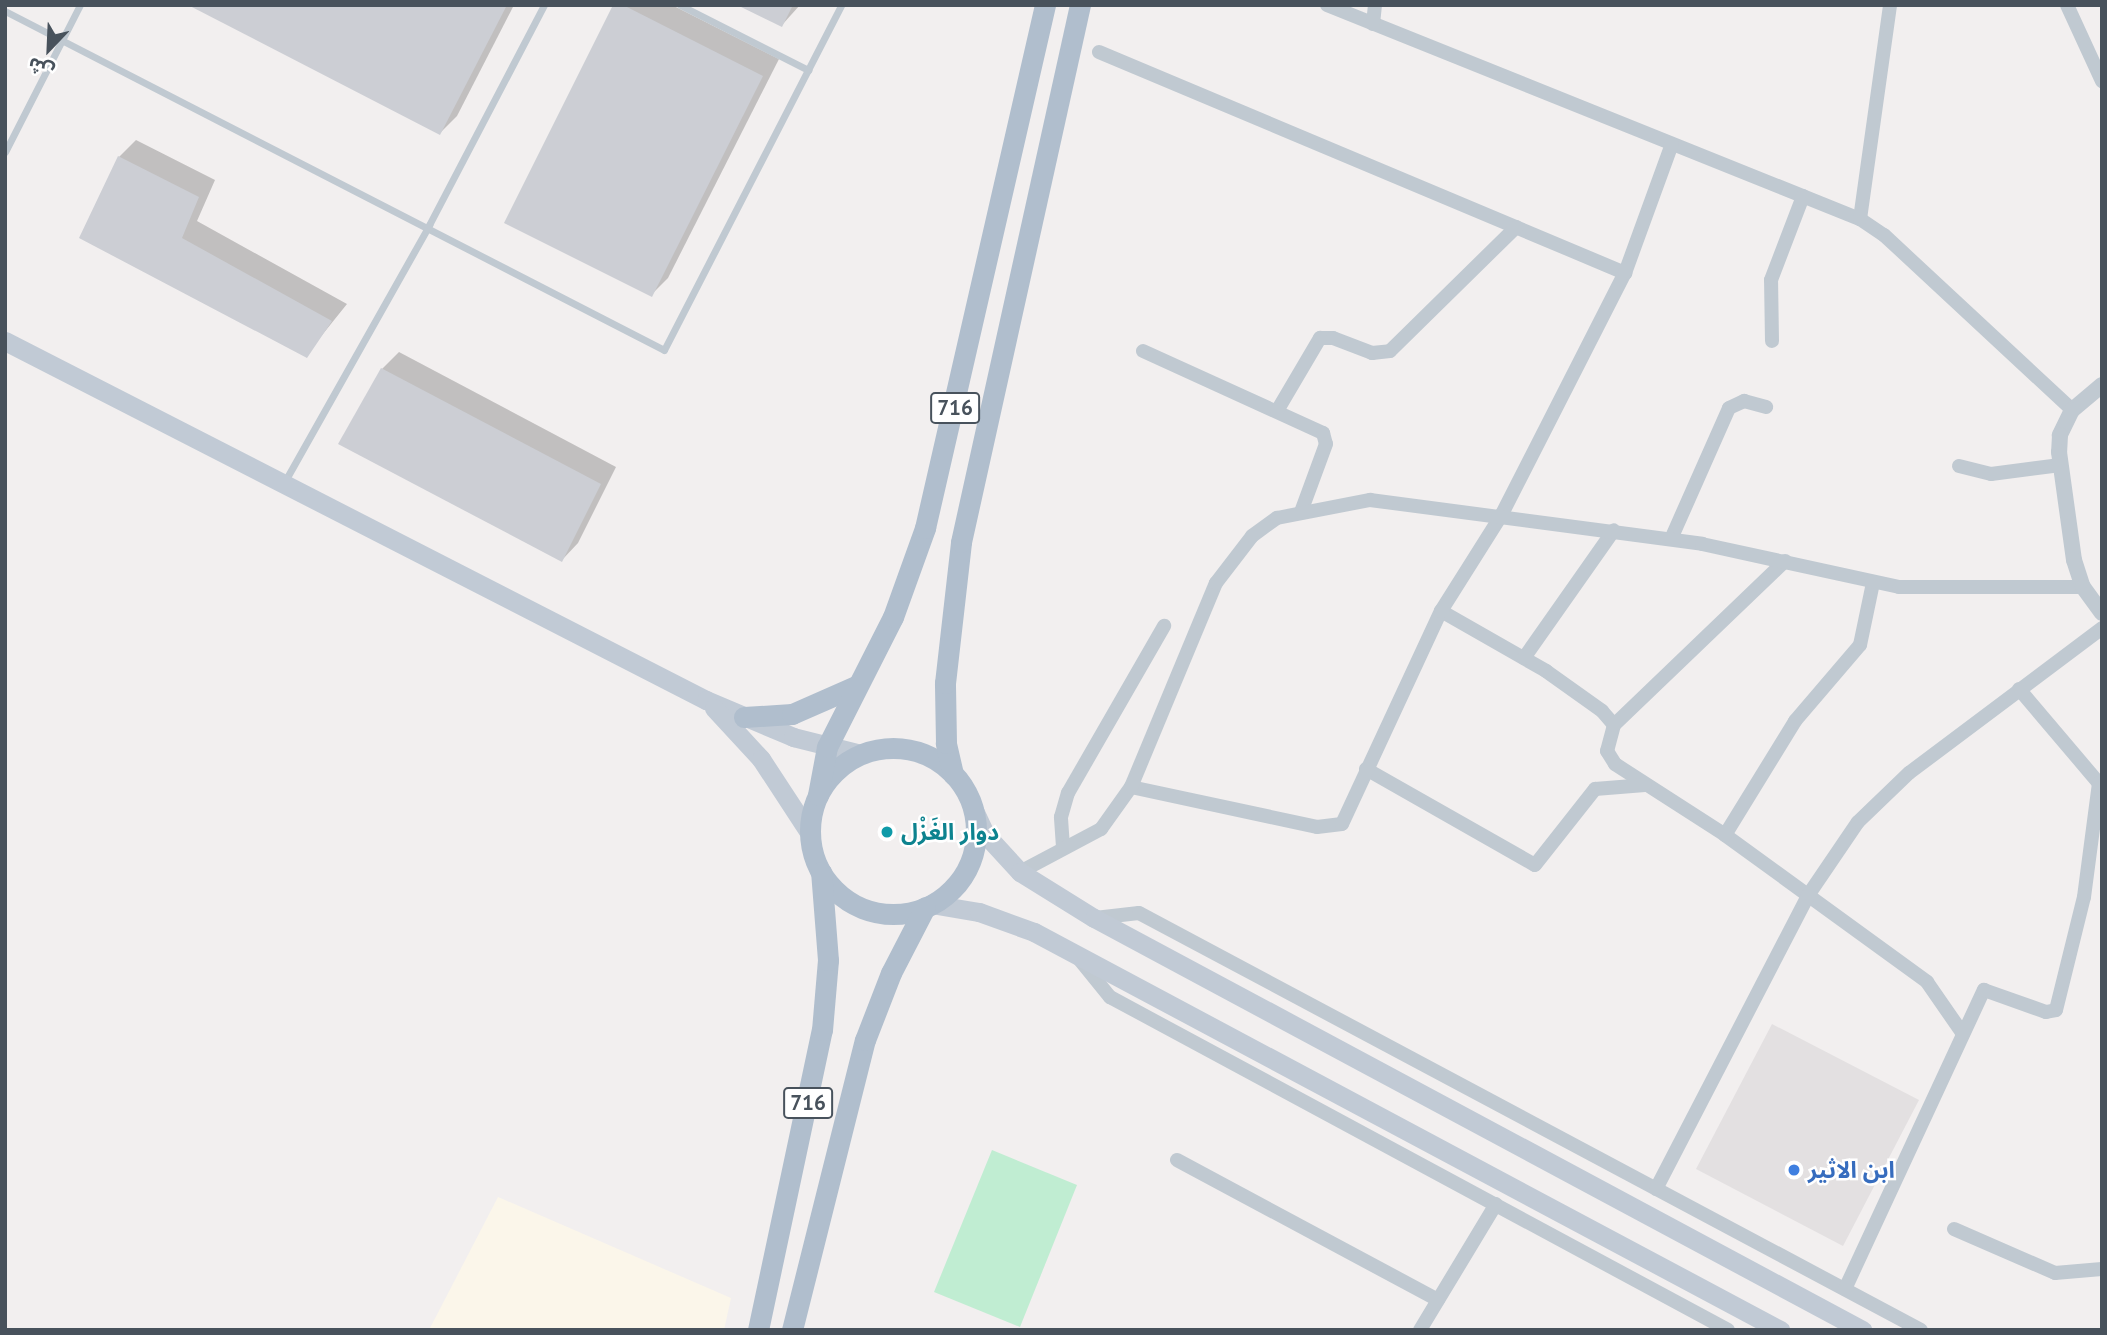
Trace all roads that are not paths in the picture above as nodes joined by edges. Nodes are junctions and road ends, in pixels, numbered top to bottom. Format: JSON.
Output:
{"nodes":[{"id":1,"x":80,"y":5,"type":"edge"},
{"id":2,"x":544,"y":5,"type":"edge"},
{"id":3,"x":680,"y":5,"type":"edge"},
{"id":4,"x":841,"y":5,"type":"edge"},
{"id":5,"x":1045,"y":5,"type":"edge"},
{"id":6,"x":1080,"y":5,"type":"edge"},
{"id":7,"x":1328,"y":5,"type":"edge"},
{"id":8,"x":1375,"y":5,"type":"edge"},
{"id":9,"x":1890,"y":5,"type":"edge"},
{"id":10,"x":2071,"y":9,"type":"edge"},
{"id":11,"x":5,"y":11,"type":"edge"},
{"id":12,"x":1373,"y":24,"type":"junction"},
{"id":13,"x":62,"y":40,"type":"junction"},
{"id":14,"x":1098,"y":52,"type":"dead end"},
{"id":15,"x":807,"y":70,"type":"junction"},
{"id":16,"x":2102,"y":81,"type":"edge"},
{"id":17,"x":1672,"y":144,"type":"junction"},
{"id":18,"x":5,"y":152,"type":"edge"},
{"id":19,"x":1803,"y":196,"type":"junction"},
{"id":20,"x":1860,"y":219,"type":"junction"},
{"id":21,"x":429,"y":225,"type":"junction"},
{"id":22,"x":1516,"y":227,"type":"junction"},
{"id":23,"x":1625,"y":273,"type":"junction"},
{"id":24,"x":5,"y":341,"type":"edge"},
{"id":25,"x":1772,"y":341,"type":"dead end"},
{"id":26,"x":1143,"y":351,"type":"dead end"},
{"id":27,"x":2102,"y":385,"type":"edge"},
{"id":28,"x":1766,"y":407,"type":"dead end"},
{"id":29,"x":2072,"y":410,"type":"junction"},
{"id":30,"x":1276,"y":411,"type":"junction"},
{"id":31,"x":2060,"y":464,"type":"junction"},
{"id":32,"x":1959,"y":466,"type":"dead end"},
{"id":33,"x":282,"y":484,"type":"junction"},
{"id":34,"x":1301,"y":512,"type":"junction"},
{"id":35,"x":1502,"y":514,"type":"junction"},
{"id":36,"x":1614,"y":530,"type":"junction"},
{"id":37,"x":1671,"y":539,"type":"junction"},
{"id":38,"x":1785,"y":561,"type":"junction"},
{"id":39,"x":1873,"y":583,"type":"junction"},
{"id":40,"x":2083,"y":587,"type":"junction"},
{"id":41,"x":1441,"y":611,"type":"junction"},
{"id":42,"x":2102,"y":613,"type":"edge"},
{"id":43,"x":1164,"y":626,"type":"dead end"},
{"id":44,"x":2102,"y":628,"type":"edge"},
{"id":45,"x":1524,"y":659,"type":"junction"},
{"id":46,"x":858,"y":685,"type":"junction"},
{"id":47,"x":2019,"y":689,"type":"junction"},
{"id":48,"x":706,"y":700,"type":"junction"},
{"id":49,"x":744,"y":717,"type":"junction"},
{"id":50,"x":1614,"y":725,"type":"junction"},
{"id":51,"x":827,"y":747,"type":"junction"},
{"id":52,"x":861,"y":754,"type":"junction"},
{"id":53,"x":1366,"y":769,"type":"junction"},
{"id":54,"x":953,"y":774,"type":"junction"},
{"id":55,"x":1648,"y":785,"type":"junction"},
{"id":56,"x":2100,"y":785,"type":"edge"},
{"id":57,"x":1131,"y":787,"type":"junction"},
{"id":58,"x":818,"y":795,"type":"junction"},
{"id":59,"x":973,"y":808,"type":"junction"},
{"id":60,"x":810,"y":834,"type":"junction"},
{"id":61,"x":1726,"y":835,"type":"junction"},
{"id":62,"x":1063,"y":847,"type":"junction"},
{"id":63,"x":821,"y":872,"type":"junction"},
{"id":64,"x":1020,"y":872,"type":"junction"},
{"id":65,"x":1809,"y":894,"type":"junction"},
{"id":66,"x":928,"y":906,"type":"junction"},
{"id":67,"x":1094,"y":918,"type":"junction"},
{"id":68,"x":1074,"y":953,"type":"junction"},
{"id":69,"x":1963,"y":1034,"type":"junction"},
{"id":70,"x":1177,"y":1160,"type":"dead end"},
{"id":71,"x":1656,"y":1189,"type":"junction"},
{"id":72,"x":1496,"y":1204,"type":"junction"},
{"id":73,"x":1954,"y":1229,"type":"dead end"},
{"id":74,"x":2102,"y":1269,"type":"edge"},
{"id":75,"x":1845,"y":1289,"type":"junction"},
{"id":76,"x":1438,"y":1300,"type":"junction"},
{"id":77,"x":758,"y":1330,"type":"edge"},
{"id":78,"x":793,"y":1330,"type":"edge"},
{"id":79,"x":1420,"y":1330,"type":"edge"},
{"id":80,"x":1728,"y":1330,"type":"edge"},
{"id":81,"x":1780,"y":1330,"type":"edge"},
{"id":82,"x":1862,"y":1330,"type":"edge"},
{"id":83,"x":1921,"y":1330,"type":"edge"}],
"edges":[{"from":1,"to":13,"type":"lane"},
{"from":2,"to":21,"type":"lane"},
{"from":3,"to":15,"type":"lane"},
{"from":4,"to":15,"type":"lane"},
{"from":5,"to":46,"type":"main road","number":"716"},
{"from":6,"to":54,"type":"main road","number":"716"},
{"from":7,"to":12,"type":"street"},
{"from":8,"to":12,"type":"street"},
{"from":9,"to":20,"type":"street"},
{"from":10,"to":16,"type":"street"},
{"from":11,"to":13,"type":"lane"},
{"from":12,"to":17,"type":"street"},
{"from":13,"to":18,"type":"lane"},
{"from":13,"to":21,"type":"lane"},
{"from":14,"to":22,"type":"street"},
{"from":15,"to":21,"type":"lane"},
{"from":17,"to":19,"type":"street"},
{"from":17,"to":23,"type":"street"},
{"from":19,"to":20,"type":"street"},
{"from":19,"to":25,"type":"street"},
{"from":20,"to":29,"type":"street"},
{"from":21,"to":33,"type":"lane"},
{"from":22,"to":23,"type":"street"},
{"from":22,"to":30,"type":"street"},
{"from":23,"to":35,"type":"street"},
{"from":24,"to":33,"type":"main road"},
{"from":26,"to":30,"type":"street"},
{"from":27,"to":29,"type":"street"},
{"from":28,"to":37,"type":"street"},
{"from":29,"to":31,"type":"street"},
{"from":30,"to":34,"type":"street"},
{"from":31,"to":32,"type":"street"},
{"from":31,"to":40,"type":"street"},
{"from":33,"to":48,"type":"main road"},
{"from":34,"to":35,"type":"street"},
{"from":34,"to":57,"type":"street"},
{"from":35,"to":36,"type":"street"},
{"from":35,"to":41,"type":"street"},
{"from":36,"to":37,"type":"street"},
{"from":36,"to":45,"type":"street"},
{"from":37,"to":38,"type":"street"},
{"from":38,"to":39,"type":"street"},
{"from":38,"to":50,"type":"street"},
{"from":39,"to":40,"type":"street"},
{"from":39,"to":61,"type":"street"},
{"from":40,"to":42,"type":"street"},
{"from":41,"to":45,"type":"street"},
{"from":41,"to":53,"type":"street"},
{"from":43,"to":62,"type":"street"},
{"from":44,"to":47,"type":"street"},
{"from":45,"to":50,"type":"street"},
{"from":46,"to":49,"type":"main road"},
{"from":46,"to":51,"type":"main road","number":"716"},
{"from":47,"to":56,"type":"street"},
{"from":47,"to":65,"type":"street"},
{"from":48,"to":49,"type":"main road"},
{"from":48,"to":60,"type":"main road"},
{"from":49,"to":51,"type":"main road"},
{"from":50,"to":55,"type":"street"},
{"from":51,"to":52,"type":"main road"},
{"from":51,"to":58,"type":"main road","number":"716"},
{"from":52,"to":54,"type":"main road","number":"716"},
{"from":52,"to":58,"type":"main road","number":"716"},
{"from":53,"to":55,"type":"street"},
{"from":53,"to":57,"type":"street"},
{"from":54,"to":59,"type":"main road","number":"716"},
{"from":55,"to":61,"type":"street"},
{"from":56,"to":69,"type":"street"},
{"from":57,"to":62,"type":"street"},
{"from":58,"to":60,"type":"main road","number":"716"},
{"from":59,"to":64,"type":"main road"},
{"from":59,"to":66,"type":"main road","number":"716"},
{"from":60,"to":63,"type":"main road","number":"716"},
{"from":61,"to":65,"type":"street"},
{"from":62,"to":64,"type":"street"},
{"from":63,"to":66,"type":"main road","number":"716"},
{"from":63,"to":77,"type":"main road","number":"716"},
{"from":64,"to":67,"type":"main road"},
{"from":65,"to":69,"type":"street"},
{"from":65,"to":71,"type":"street"},
{"from":66,"to":68,"type":"main road"},
{"from":66,"to":78,"type":"main road","number":"716"},
{"from":67,"to":71,"type":"street"},
{"from":67,"to":82,"type":"main road"},
{"from":68,"to":72,"type":"street"},
{"from":68,"to":81,"type":"main road"},
{"from":69,"to":75,"type":"street"},
{"from":70,"to":76,"type":"street"},
{"from":71,"to":75,"type":"street"},
{"from":72,"to":76,"type":"street"},
{"from":72,"to":80,"type":"street"},
{"from":73,"to":74,"type":"street"},
{"from":75,"to":83,"type":"street"},
{"from":76,"to":79,"type":"street"}]}
